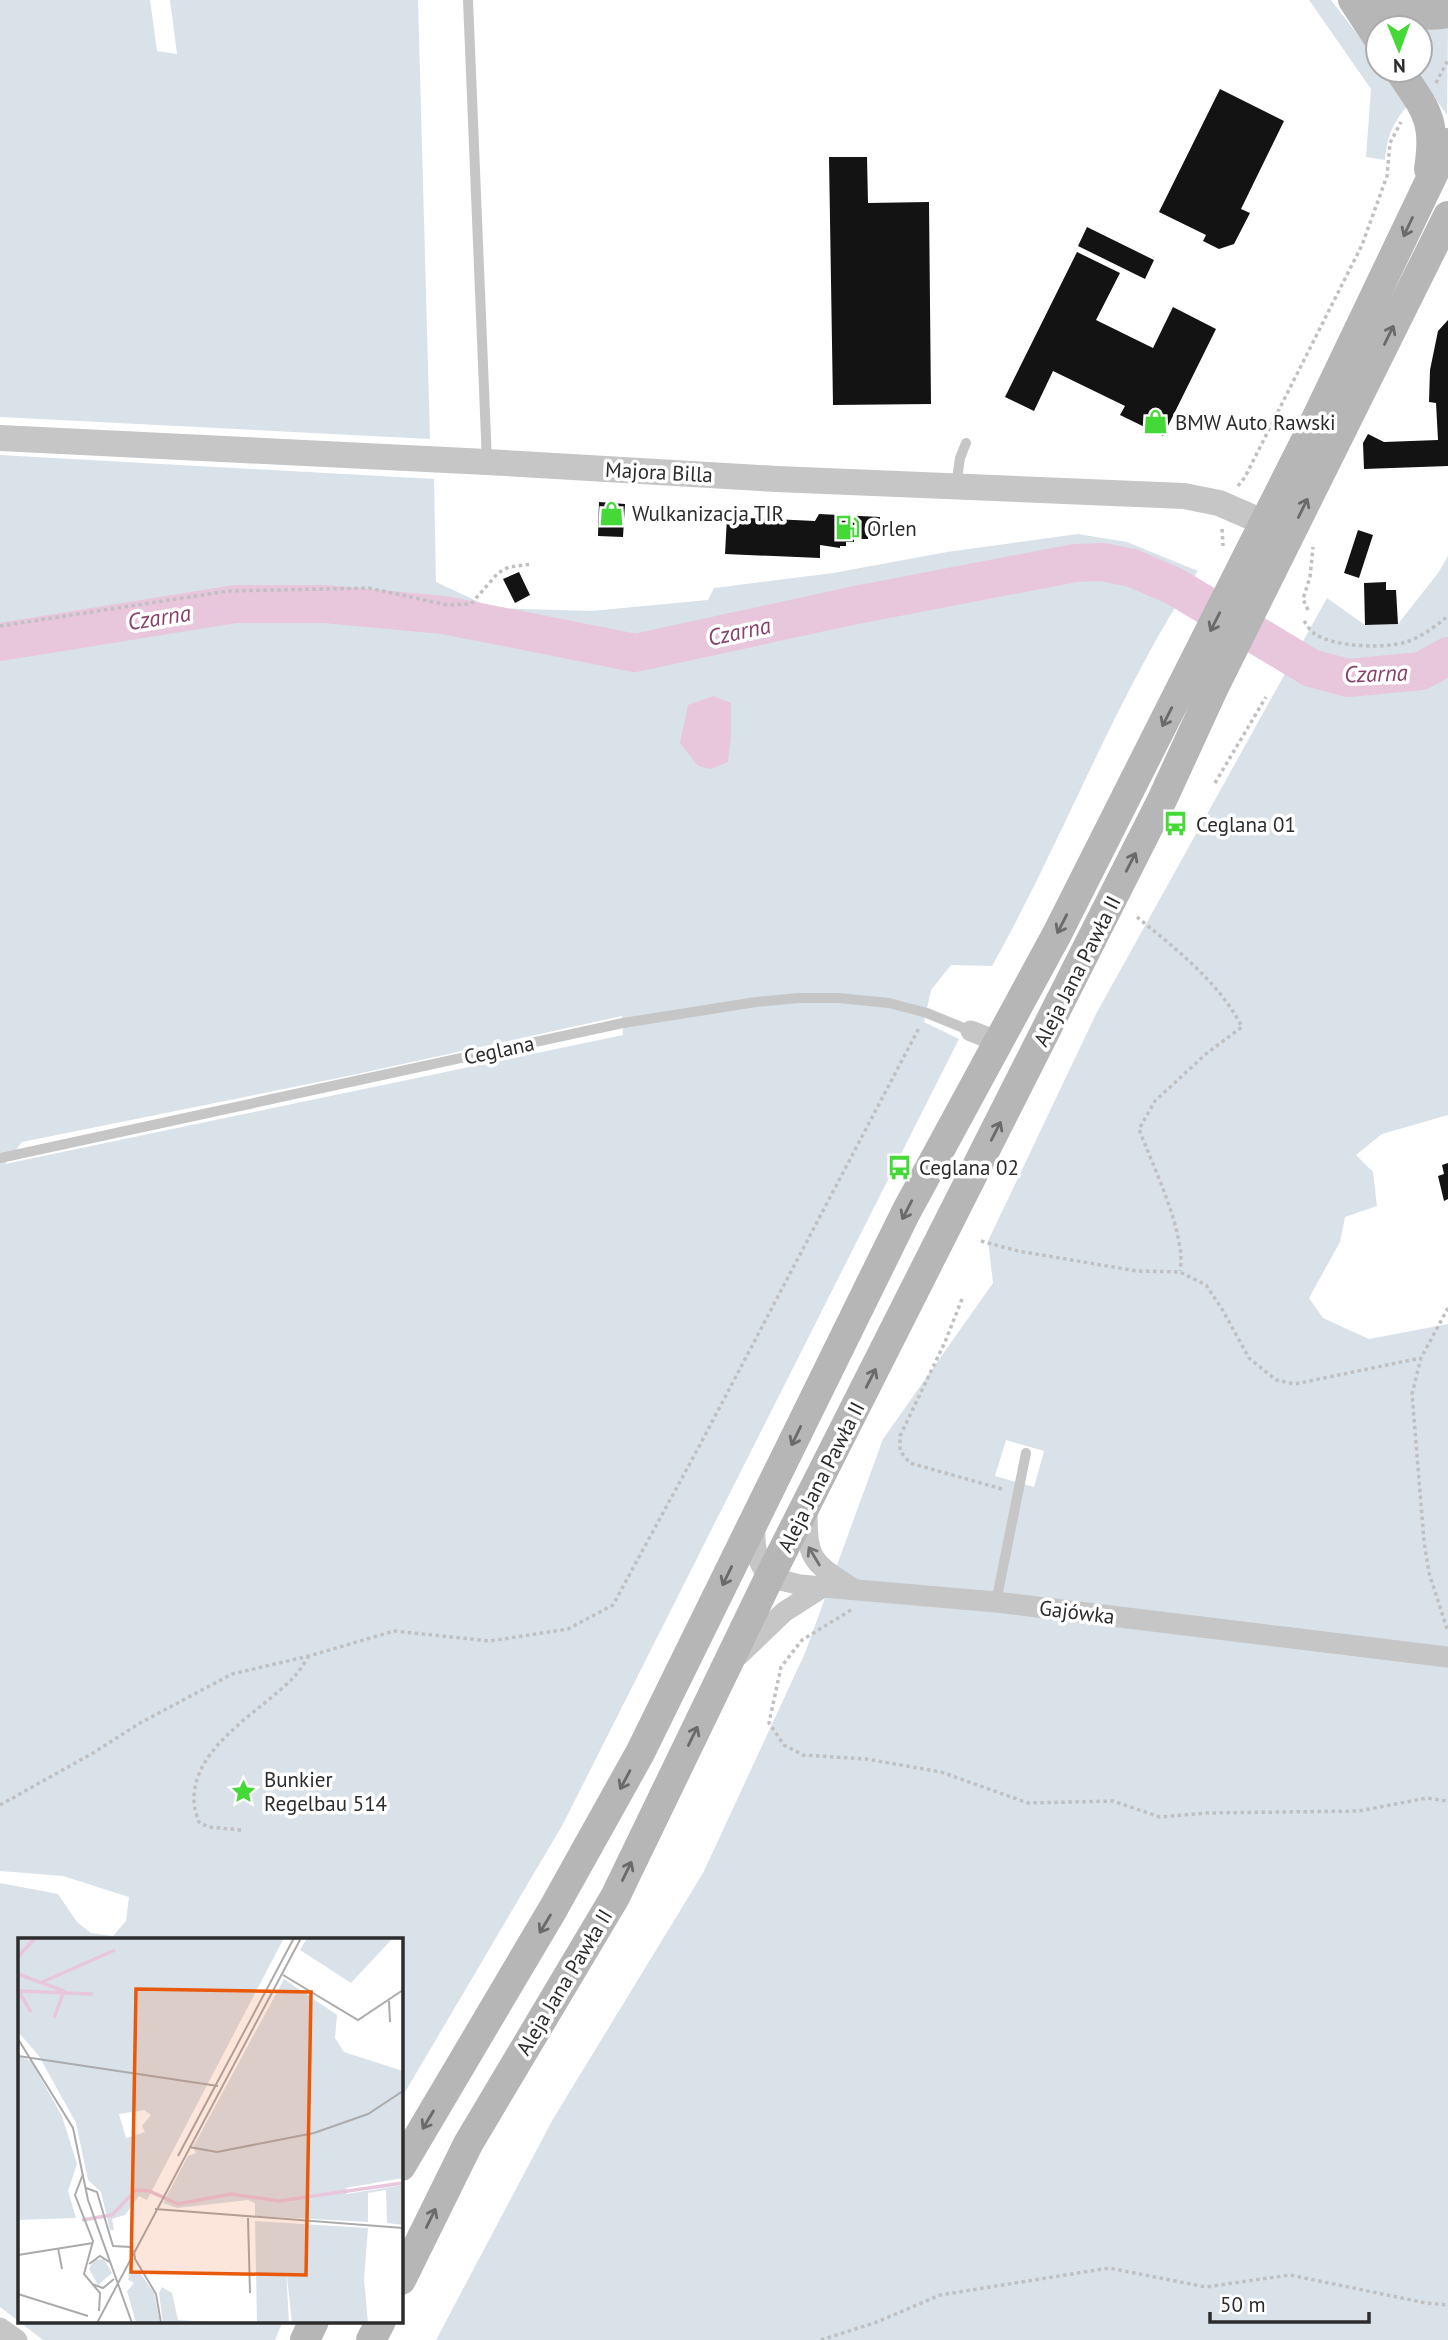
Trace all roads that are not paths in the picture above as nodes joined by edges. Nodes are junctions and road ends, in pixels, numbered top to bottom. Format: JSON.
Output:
{"nodes":[{"id":1,"x":468,"y":0,"type":"edge"},
{"id":2,"x":1353,"y":0,"type":"edge"},
{"id":3,"x":1370,"y":0,"type":"edge"},
{"id":4,"x":1448,"y":13,"type":"edge"},
{"id":5,"x":1364,"y":17,"type":"edge"},
{"id":6,"x":1409,"y":84,"type":"edge"},
{"id":7,"x":1448,"y":143,"type":"edge"},
{"id":8,"x":1425,"y":191,"type":"junction"},
{"id":9,"x":1448,"y":216,"type":"edge"},
{"id":10,"x":0,"y":438,"type":"edge"},
{"id":11,"x":966,"y":443,"type":"dead end"},
{"id":12,"x":487,"y":462,"type":"junction"},
{"id":13,"x":956,"y":486,"type":"junction"},
{"id":14,"x":1265,"y":523,"type":"junction"},
{"id":15,"x":1244,"y":595,"type":"junction"},
{"id":16,"x":1211,"y":661,"type":"junction"},
{"id":17,"x":971,"y":1031,"type":"joint"},
{"id":18,"x":999,"y":1042,"type":"junction"},
{"id":19,"x":0,"y":1158,"type":"edge"},
{"id":20,"x":1026,"y":1453,"type":"dead end"},
{"id":21,"x":807,"y":1504,"type":"junction"},
{"id":22,"x":757,"y":1515,"type":"junction"},
{"id":23,"x":770,"y":1576,"type":"junction"},
{"id":24,"x":823,"y":1587,"type":"junction"},
{"id":25,"x":854,"y":1589,"type":"junction"},
{"id":26,"x":996,"y":1602,"type":"junction"},
{"id":27,"x":1448,"y":1657,"type":"edge"},
{"id":28,"x":725,"y":1668,"type":"junction"},
{"id":29,"x":402,"y":2164,"type":"edge"},
{"id":30,"x":402,"y":2278,"type":"edge"},
{"id":31,"x":314,"y":2322,"type":"edge"},
{"id":32,"x":380,"y":2322,"type":"edge"},
{"id":33,"x":0,"y":2328,"type":"edge"},
{"id":34,"x":17,"y":2340,"type":"edge"},
{"id":35,"x":305,"y":2340,"type":"edge"},
{"id":36,"x":371,"y":2340,"type":"edge"}],
"edges":[{"from":1,"to":12,"type":"lane"},
{"from":2,"to":5,"type":"main road"},
{"from":3,"to":4,"type":"main road"},
{"from":6,"to":8,"type":"main road"},
{"from":7,"to":8,"type":"main road"},
{"from":8,"to":14,"type":"main road","one_way":true},
{"from":15,"to":9,"type":"main road","one_way":true},
{"from":10,"to":12,"type":"street","name":"Majora Billa"},
{"from":11,"to":13,"type":"lane"},
{"from":12,"to":13,"type":"street","name":"Majora Billa"},
{"from":13,"to":14,"type":"street","name":"Majora Billa"},
{"from":14,"to":15,"type":"main road"},
{"from":15,"to":16,"type":"main road"},
{"from":16,"to":18,"type":"main road","name":"Aleja Jana Pawła II","one_way":true},
{"from":21,"to":16,"type":"main road","name":"Aleja Jana Pawła II","one_way":true},
{"from":17,"to":18,"type":"street","name":"Ceglana"},
{"from":17,"to":19,"type":"lane","name":"Ceglana"},
{"from":18,"to":22,"type":"main road","name":"Aleja Jana Pawła II","one_way":true},
{"from":20,"to":26,"type":"lane"},
{"from":21,"to":23,"type":"main road","name":"Aleja Jana Pawła II"},
{"from":25,"to":21,"type":"street","one_way":true},
{"from":22,"to":23,"type":"street"},
{"from":22,"to":29,"type":"main road","name":"Aleja Jana Pawła II","one_way":true},
{"from":23,"to":24,"type":"street","name":"Gajówka"},
{"from":23,"to":28,"type":"main road","name":"Aleja Jana Pawła II"},
{"from":24,"to":25,"type":"street","name":"Gajówka"},
{"from":24,"to":28,"type":"street"},
{"from":25,"to":26,"type":"street","name":"Gajówka"},
{"from":26,"to":27,"type":"street","name":"Gajówka"},
{"from":30,"to":28,"type":"main road","name":"Aleja Jana Pawła II","one_way":true},
{"from":31,"to":35,"type":"main road"},
{"from":32,"to":36,"type":"main road"},
{"from":33,"to":34,"type":"street"}]}
